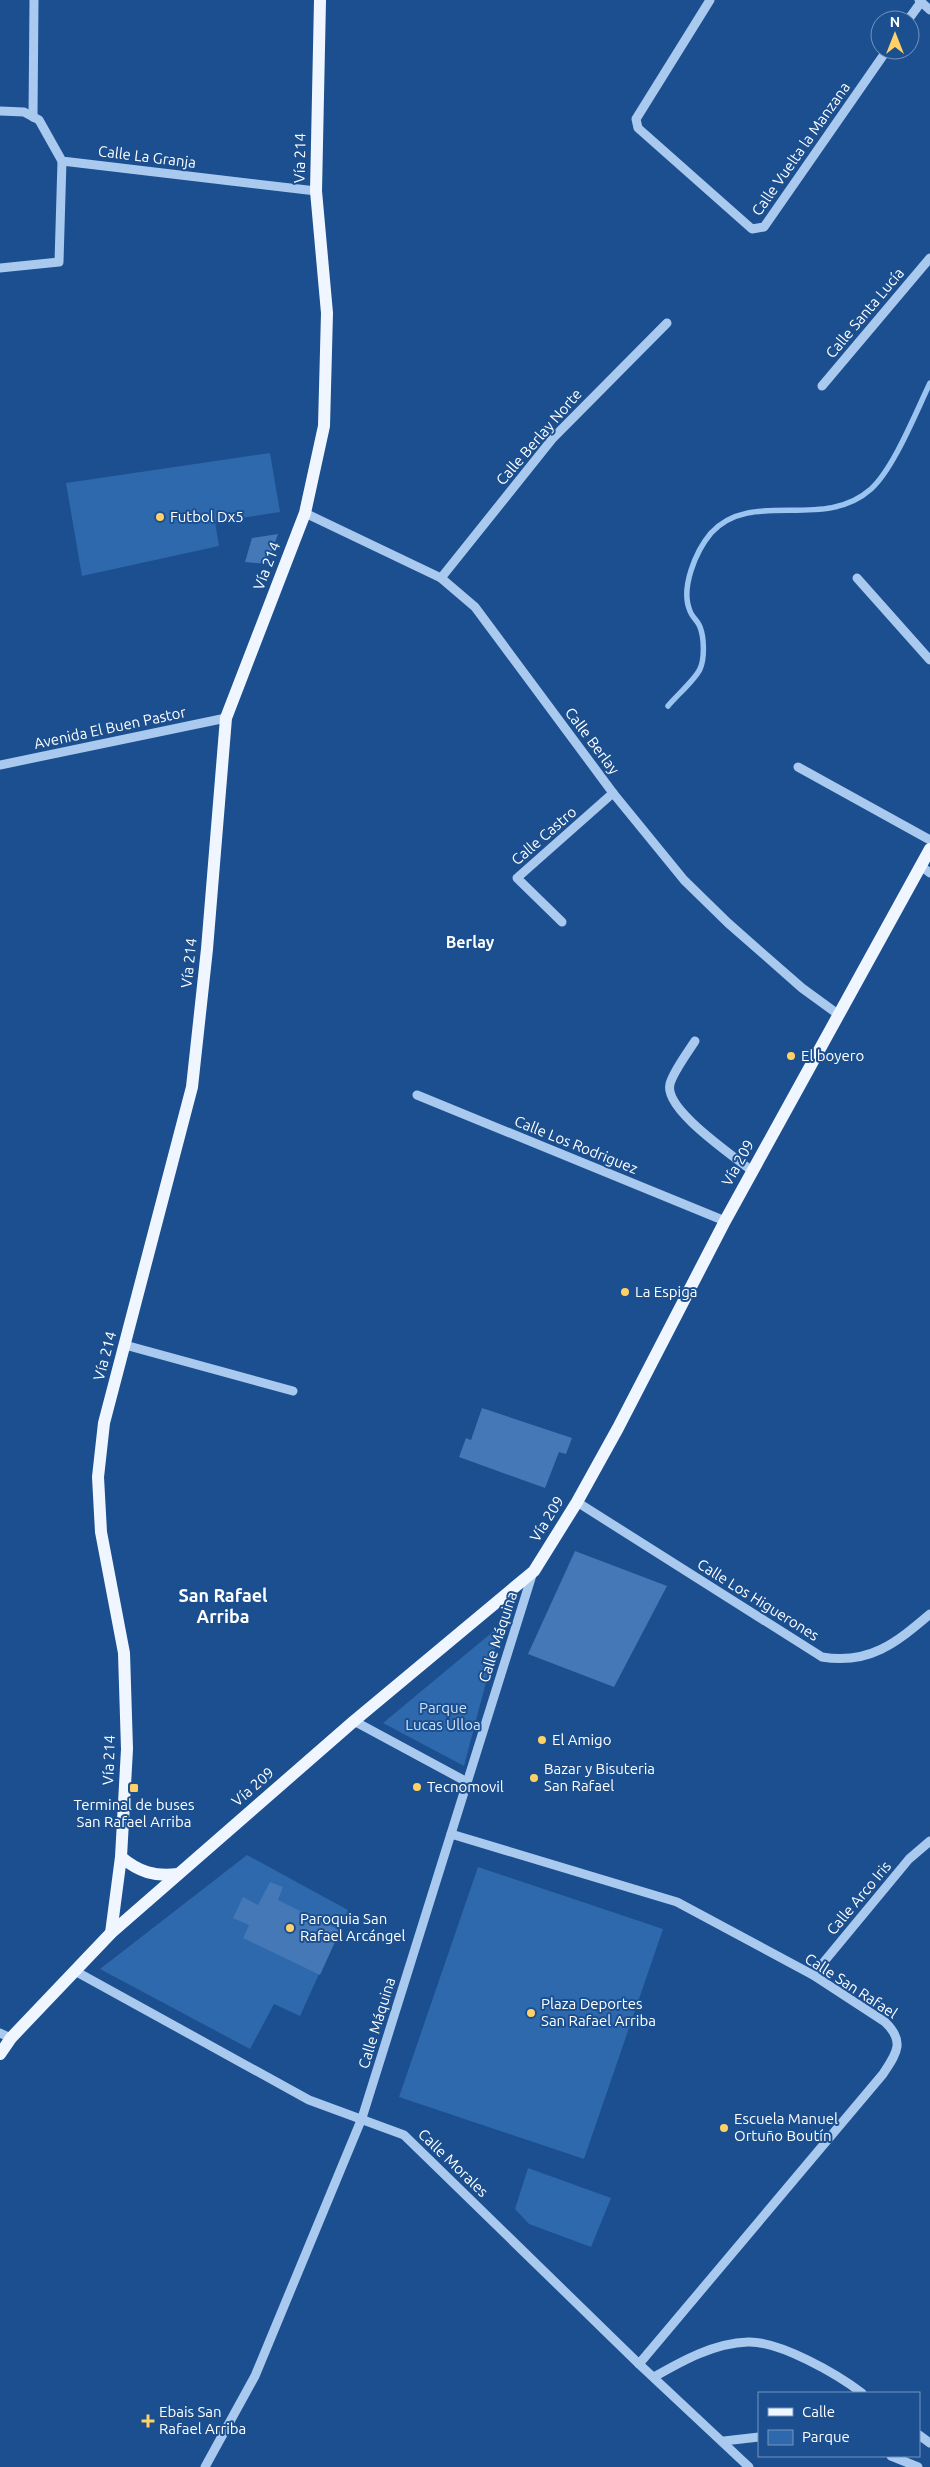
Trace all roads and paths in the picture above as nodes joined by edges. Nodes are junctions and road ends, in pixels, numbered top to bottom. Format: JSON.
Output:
{"nodes":[{"id":1,"x":34,"y":0,"type":"edge"},
{"id":2,"x":320,"y":0,"type":"edge"},
{"id":3,"x":710,"y":0,"type":"edge"},
{"id":4,"x":920,"y":1,"type":"edge"},
{"id":5,"x":930,"y":10,"type":"edge"},
{"id":6,"x":880,"y":60,"type":"edge"},
{"id":7,"x":0,"y":111,"type":"edge"},
{"id":8,"x":33,"y":117,"type":"junction"},
{"id":9,"x":62,"y":160,"type":"junction"},
{"id":10,"x":316,"y":191,"type":"junction"},
{"id":11,"x":930,"y":258,"type":"edge"},
{"id":12,"x":0,"y":268,"type":"edge"},
{"id":13,"x":667,"y":323,"type":"dead end"},
{"id":14,"x":822,"y":386,"type":"dead end"},
{"id":15,"x":305,"y":514,"type":"junction"},
{"id":16,"x":442,"y":578,"type":"junction"},
{"id":17,"x":857,"y":578,"type":"dead end"},
{"id":18,"x":930,"y":660,"type":"edge"},
{"id":19,"x":226,"y":718,"type":"junction"},
{"id":20,"x":0,"y":765,"type":"edge"},
{"id":21,"x":798,"y":767,"type":"dead end"},
{"id":22,"x":614,"y":793,"type":"junction"},
{"id":23,"x":930,"y":840,"type":"edge"},
{"id":24,"x":930,"y":849,"type":"edge"},
{"id":25,"x":925,"y":870,"type":"edge"},
{"id":26,"x":562,"y":922,"type":"dead end"},
{"id":27,"x":839,"y":1015,"type":"junction"},
{"id":28,"x":695,"y":1040,"type":"dead end"},
{"id":29,"x":417,"y":1095,"type":"dead end"},
{"id":30,"x":752,"y":1171,"type":"junction"},
{"id":31,"x":724,"y":1221,"type":"junction"},
{"id":32,"x":125,"y":1345,"type":"junction"},
{"id":33,"x":293,"y":1391,"type":"dead end"},
{"id":34,"x":576,"y":1502,"type":"junction"},
{"id":35,"x":534,"y":1571,"type":"junction"},
{"id":36,"x":930,"y":1614,"type":"edge"},
{"id":37,"x":354,"y":1721,"type":"junction"},
{"id":38,"x":467,"y":1782,"type":"junction"},
{"id":39,"x":451,"y":1834,"type":"junction"},
{"id":40,"x":930,"y":1841,"type":"edge"},
{"id":41,"x":121,"y":1857,"type":"junction"},
{"id":42,"x":178,"y":1874,"type":"junction"},
{"id":43,"x":111,"y":1933,"type":"junction"},
{"id":44,"x":75,"y":1971,"type":"junction"},
{"id":45,"x":813,"y":1975,"type":"junction"},
{"id":46,"x":5,"y":2036,"type":"edge"},
{"id":47,"x":0,"y":2054,"type":"edge"},
{"id":48,"x":362,"y":2118,"type":"junction"},
{"id":49,"x":639,"y":2364,"type":"junction"},
{"id":50,"x":654,"y":2377,"type":"junction"},
{"id":51,"x":861,"y":2392,"type":"edge"},
{"id":52,"x":758,"y":2437,"type":"edge"},
{"id":53,"x":724,"y":2442,"type":"junction"},
{"id":54,"x":893,"y":2457,"type":"edge"},
{"id":55,"x":205,"y":2467,"type":"edge"},
{"id":56,"x":749,"y":2467,"type":"edge"},
{"id":57,"x":918,"y":2467,"type":"edge"}],
"edges":[{"from":1,"to":8,"type":"street"},
{"from":2,"to":10,"type":"main road","name":"Vía 214"},
{"from":3,"to":6,"type":"street","name":"Calle Vuelta la Manzana"},
{"from":4,"to":5,"type":"street"},
{"from":7,"to":8,"type":"street"},
{"from":8,"to":9,"type":"street"},
{"from":9,"to":10,"type":"street","name":"Calle La Granja"},
{"from":9,"to":12,"type":"street"},
{"from":10,"to":15,"type":"main road","name":"Vía 214"},
{"from":11,"to":14,"type":"street","name":"Calle Santa Lucía"},
{"from":13,"to":16,"type":"street","name":"Calle Berlay Norte"},
{"from":15,"to":16,"type":"street","name":"Calle Berlay"},
{"from":15,"to":19,"type":"main road","name":"Vía 214"},
{"from":16,"to":22,"type":"street","name":"Calle Berlay"},
{"from":17,"to":18,"type":"street"},
{"from":19,"to":20,"type":"street","name":"Avenida El Buen Pastor"},
{"from":19,"to":32,"type":"main road","name":"Vía 214"},
{"from":21,"to":23,"type":"street"},
{"from":22,"to":26,"type":"street","name":"Calle Castro"},
{"from":22,"to":27,"type":"street","name":"Calle Berlay"},
{"from":24,"to":25,"type":"main road","name":"Vía 209"},
{"from":25,"to":27,"type":"main road","name":"Vía 209"},
{"from":27,"to":30,"type":"main road","name":"Vía 209"},
{"from":28,"to":30,"type":"street"},
{"from":29,"to":31,"type":"street","name":"Calle Los Rodriguez"},
{"from":30,"to":31,"type":"main road","name":"Vía 209"},
{"from":31,"to":34,"type":"main road","name":"Vía 209"},
{"from":32,"to":33,"type":"street"},
{"from":32,"to":41,"type":"main road","name":"Vía 214"},
{"from":34,"to":35,"type":"main road","name":"Vía 209"},
{"from":34,"to":36,"type":"street","name":"Calle Los Higuerones"},
{"from":35,"to":37,"type":"main road","name":"Vía 209"},
{"from":35,"to":38,"type":"street","name":"Calle Máquina"},
{"from":37,"to":38,"type":"street"},
{"from":37,"to":42,"type":"main road","name":"Vía 209"},
{"from":38,"to":39,"type":"street","name":"Calle Máquina"},
{"from":39,"to":45,"type":"street","name":"Calle San Rafael"},
{"from":39,"to":48,"type":"street","name":"Calle Máquina"},
{"from":40,"to":45,"type":"street","name":"Calle Arco Iris"},
{"from":41,"to":42,"type":"main road"},
{"from":41,"to":43,"type":"main road","name":"Vía 214"},
{"from":42,"to":43,"type":"main road","name":"Vía 209"},
{"from":43,"to":44,"type":"main road","name":"Vía 209"},
{"from":44,"to":46,"type":"main road","name":"Vía 209"},
{"from":44,"to":48,"type":"street","name":"Calle Morales"},
{"from":45,"to":49,"type":"street","name":"Calle San Rafael"},
{"from":46,"to":47,"type":"main road","name":"Vía 209"},
{"from":48,"to":49,"type":"street","name":"Calle Morales"},
{"from":48,"to":55,"type":"street","name":"Calle Máquina"},
{"from":49,"to":50,"type":"street","name":"Calle Morales"},
{"from":50,"to":51,"type":"street"},
{"from":50,"to":53,"type":"street","name":"Calle Morales"},
{"from":52,"to":53,"type":"street"},
{"from":53,"to":56,"type":"street","name":"Calle Morales"},
{"from":54,"to":57,"type":"street"}]}
